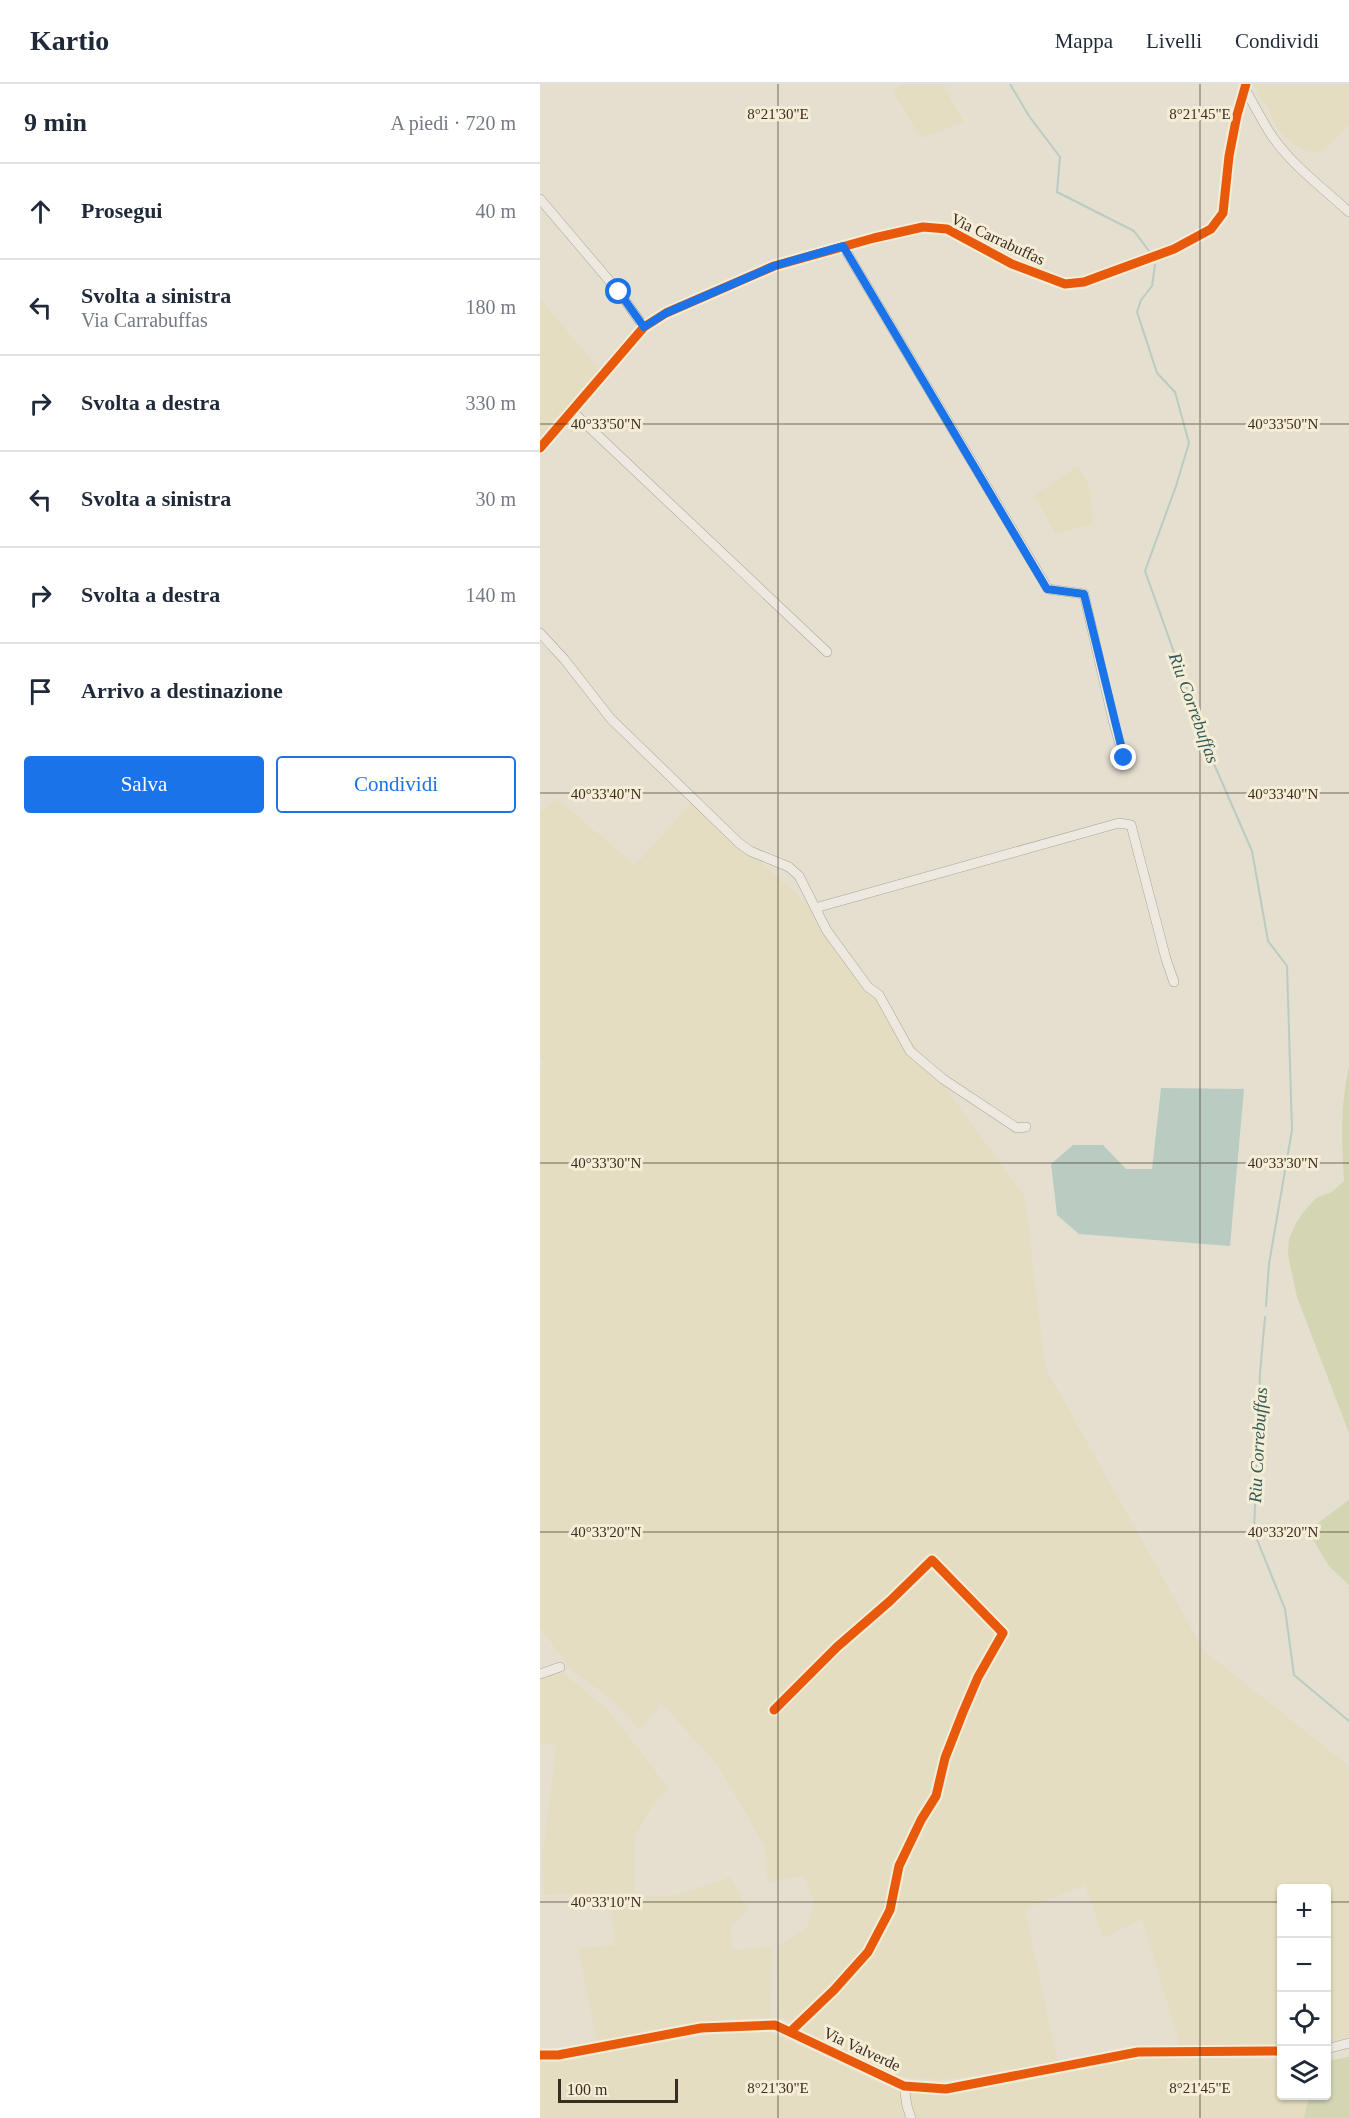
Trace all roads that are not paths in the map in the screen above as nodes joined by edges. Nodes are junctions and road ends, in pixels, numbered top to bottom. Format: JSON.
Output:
{"nodes":[{"id":1,"x":1246,"y":86,"type":"edge"},
{"id":2,"x":540,"y":199,"type":"edge"},
{"id":3,"x":1349,"y":212,"type":"edge"},
{"id":4,"x":843,"y":246,"type":"junction"},
{"id":5,"x":644,"y":327,"type":"junction"},
{"id":6,"x":572,"y":411,"type":"junction"},
{"id":7,"x":540,"y":448,"type":"edge"},
{"id":8,"x":540,"y":633,"type":"edge"},
{"id":9,"x":827,"y":652,"type":"dead end"},
{"id":10,"x":1124,"y":758,"type":"dead end"},
{"id":11,"x":815,"y":908,"type":"junction"},
{"id":12,"x":1174,"y":982,"type":"dead end"},
{"id":13,"x":1026,"y":1127,"type":"dead end"},
{"id":14,"x":560,"y":1667,"type":"dead end"},
{"id":15,"x":540,"y":1674,"type":"edge"},
{"id":16,"x":774,"y":1710,"type":"dead end"},
{"id":17,"x":790,"y":2032,"type":"junction"},
{"id":18,"x":1349,"y":2043,"type":"edge"},
{"id":19,"x":1331,"y":2048,"type":"edge"},
{"id":20,"x":1277,"y":2051,"type":"edge"},
{"id":21,"x":540,"y":2055,"type":"edge"},
{"id":22,"x":903,"y":2086,"type":"junction"},
{"id":23,"x":911,"y":2118,"type":"edge"}],
"edges":[{"from":1,"to":3,"type":"street"},
{"from":1,"to":4,"type":"street","name":"Via Carrabuffas"},
{"from":2,"to":5,"type":"street"},
{"from":4,"to":5,"type":"street","name":"Via Carrabuffas"},
{"from":4,"to":10,"type":"street"},
{"from":5,"to":6,"type":"street","name":"Via Carrabuffas"},
{"from":6,"to":7,"type":"street","name":"Via Carrabuffas"},
{"from":6,"to":9,"type":"street"},
{"from":8,"to":11,"type":"street"},
{"from":11,"to":12,"type":"street"},
{"from":11,"to":13,"type":"street"},
{"from":14,"to":15,"type":"street"},
{"from":16,"to":17,"type":"street"},
{"from":17,"to":21,"type":"street","name":"Via Valverde"},
{"from":17,"to":22,"type":"street","name":"Via Valverde"},
{"from":18,"to":19,"type":"street"},
{"from":20,"to":22,"type":"street","name":"Via Valverde"},
{"from":22,"to":23,"type":"street"}]}
